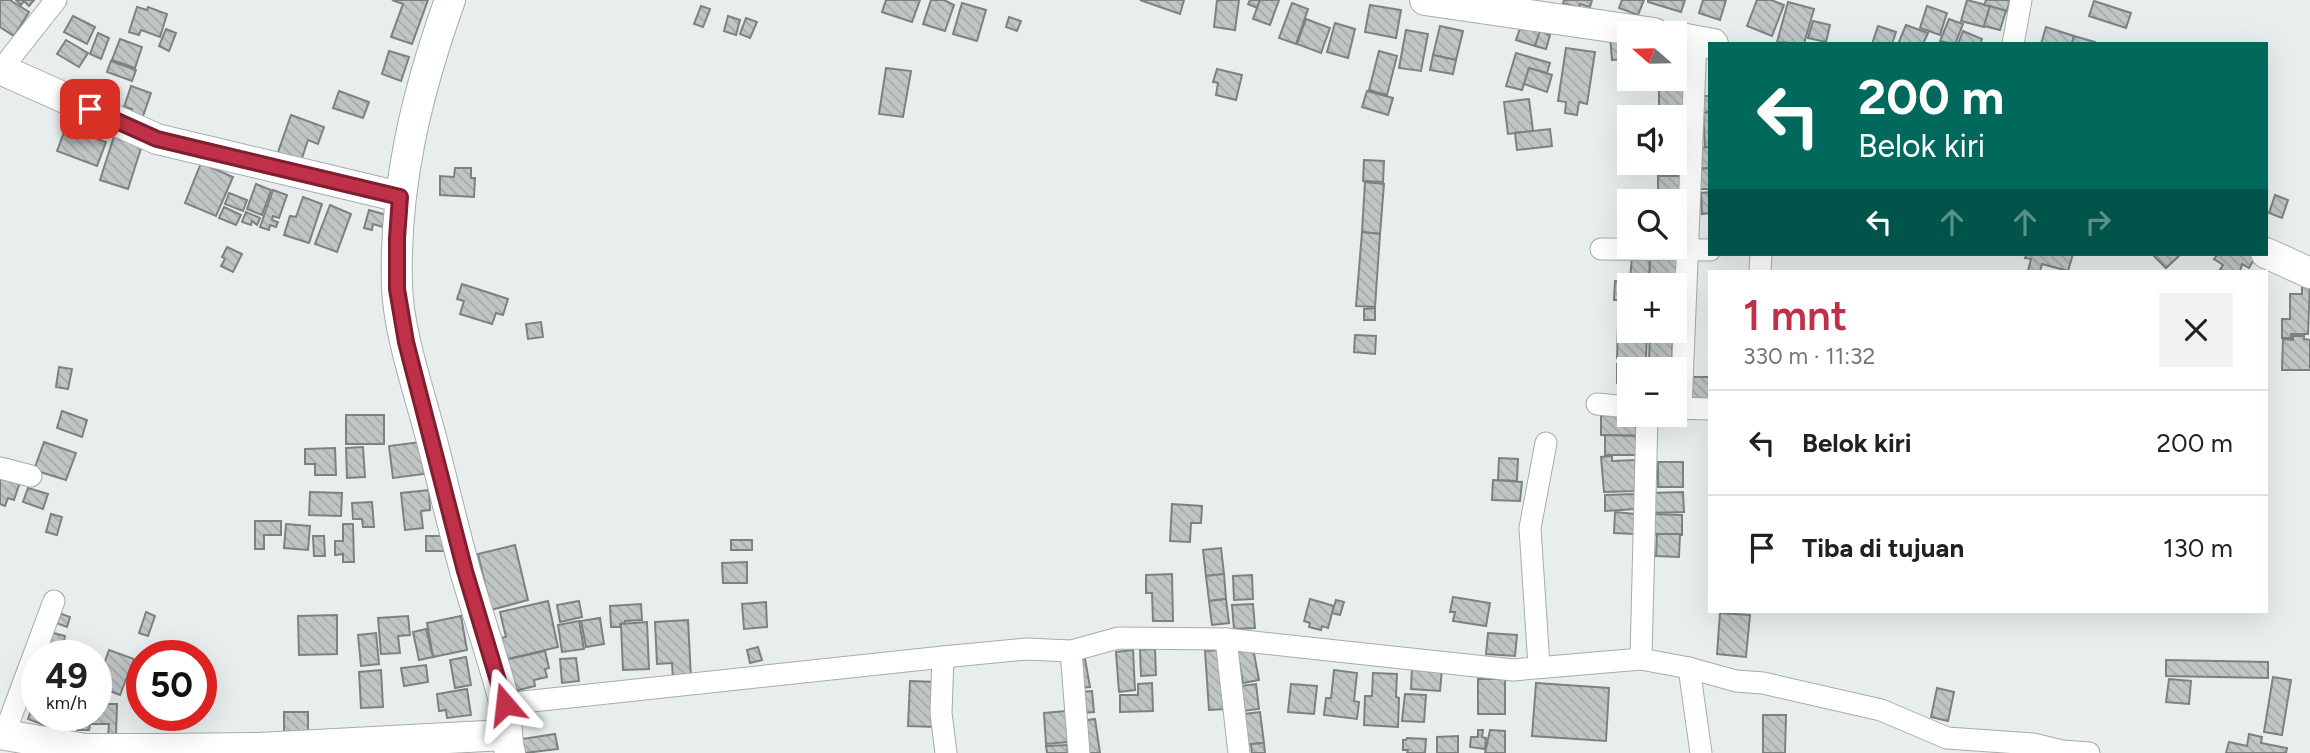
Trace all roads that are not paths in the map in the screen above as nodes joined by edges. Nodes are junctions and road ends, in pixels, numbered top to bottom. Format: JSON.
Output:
{"nodes":[{"id":1,"x":56,"y":0,"type":"edge"},
{"id":2,"x":450,"y":0,"type":"edge"},
{"id":3,"x":1425,"y":0,"type":"edge"},
{"id":4,"x":2021,"y":0,"type":"edge"},
{"id":5,"x":1617,"y":28,"type":"edge"},
{"id":6,"x":1695,"y":40,"type":"edge"},
{"id":7,"x":2013,"y":42,"type":"edge"},
{"id":8,"x":0,"y":70,"type":"edge"},
{"id":9,"x":400,"y":197,"type":"junction"},
{"id":10,"x":1601,"y":249,"type":"dead end"},
{"id":11,"x":1688,"y":250,"type":"junction"},
{"id":12,"x":1708,"y":250,"type":"edge"},
{"id":13,"x":2268,"y":254,"type":"edge"},
{"id":14,"x":2310,"y":273,"type":"edge"},
{"id":15,"x":1681,"y":357,"type":"edge"},
{"id":16,"x":1597,"y":404,"type":"dead end"},
{"id":17,"x":1617,"y":406,"type":"edge"},
{"id":18,"x":1687,"y":408,"type":"edge"},
{"id":19,"x":1708,"y":409,"type":"edge"},
{"id":20,"x":1647,"y":427,"type":"edge"},
{"id":21,"x":1546,"y":443,"type":"dead end"},
{"id":22,"x":0,"y":468,"type":"edge"},
{"id":23,"x":32,"y":476,"type":"dead end"},
{"id":24,"x":54,"y":601,"type":"dead end"},
{"id":25,"x":1226,"y":639,"type":"junction"},
{"id":26,"x":1071,"y":651,"type":"junction"},
{"id":27,"x":943,"y":657,"type":"junction"},
{"id":28,"x":1641,"y":659,"type":"junction"},
{"id":29,"x":1539,"y":666,"type":"junction"},
{"id":30,"x":1689,"y":668,"type":"junction"},
{"id":31,"x":505,"y":704,"type":"junction"},
{"id":32,"x":2,"y":734,"type":"edge"},
{"id":33,"x":508,"y":744,"type":"edge"},
{"id":34,"x":946,"y":753,"type":"edge"},
{"id":35,"x":1079,"y":753,"type":"edge"},
{"id":36,"x":1239,"y":753,"type":"edge"},
{"id":37,"x":1701,"y":753,"type":"edge"},
{"id":38,"x":2089,"y":753,"type":"edge"}],
"edges":[{"from":1,"to":8,"type":"street"},
{"from":2,"to":9,"type":"street"},
{"from":3,"to":5,"type":"street"},
{"from":4,"to":7,"type":"street"},
{"from":6,"to":11,"type":"street"},
{"from":8,"to":9,"type":"street"},
{"from":9,"to":31,"type":"street"},
{"from":10,"to":11,"type":"street"},
{"from":11,"to":12,"type":"street"},
{"from":11,"to":15,"type":"street"},
{"from":13,"to":14,"type":"street"},
{"from":16,"to":17,"type":"street"},
{"from":18,"to":19,"type":"street"},
{"from":20,"to":28,"type":"street"},
{"from":21,"to":29,"type":"street"},
{"from":22,"to":23,"type":"street"},
{"from":24,"to":32,"type":"street"},
{"from":25,"to":26,"type":"street"},
{"from":25,"to":29,"type":"street"},
{"from":25,"to":36,"type":"street"},
{"from":26,"to":27,"type":"street"},
{"from":26,"to":35,"type":"street"},
{"from":27,"to":31,"type":"street"},
{"from":27,"to":34,"type":"street"},
{"from":28,"to":29,"type":"street"},
{"from":28,"to":30,"type":"street"},
{"from":30,"to":37,"type":"street"},
{"from":30,"to":38,"type":"street"},
{"from":31,"to":33,"type":"street"},
{"from":32,"to":33,"type":"street"}]}
